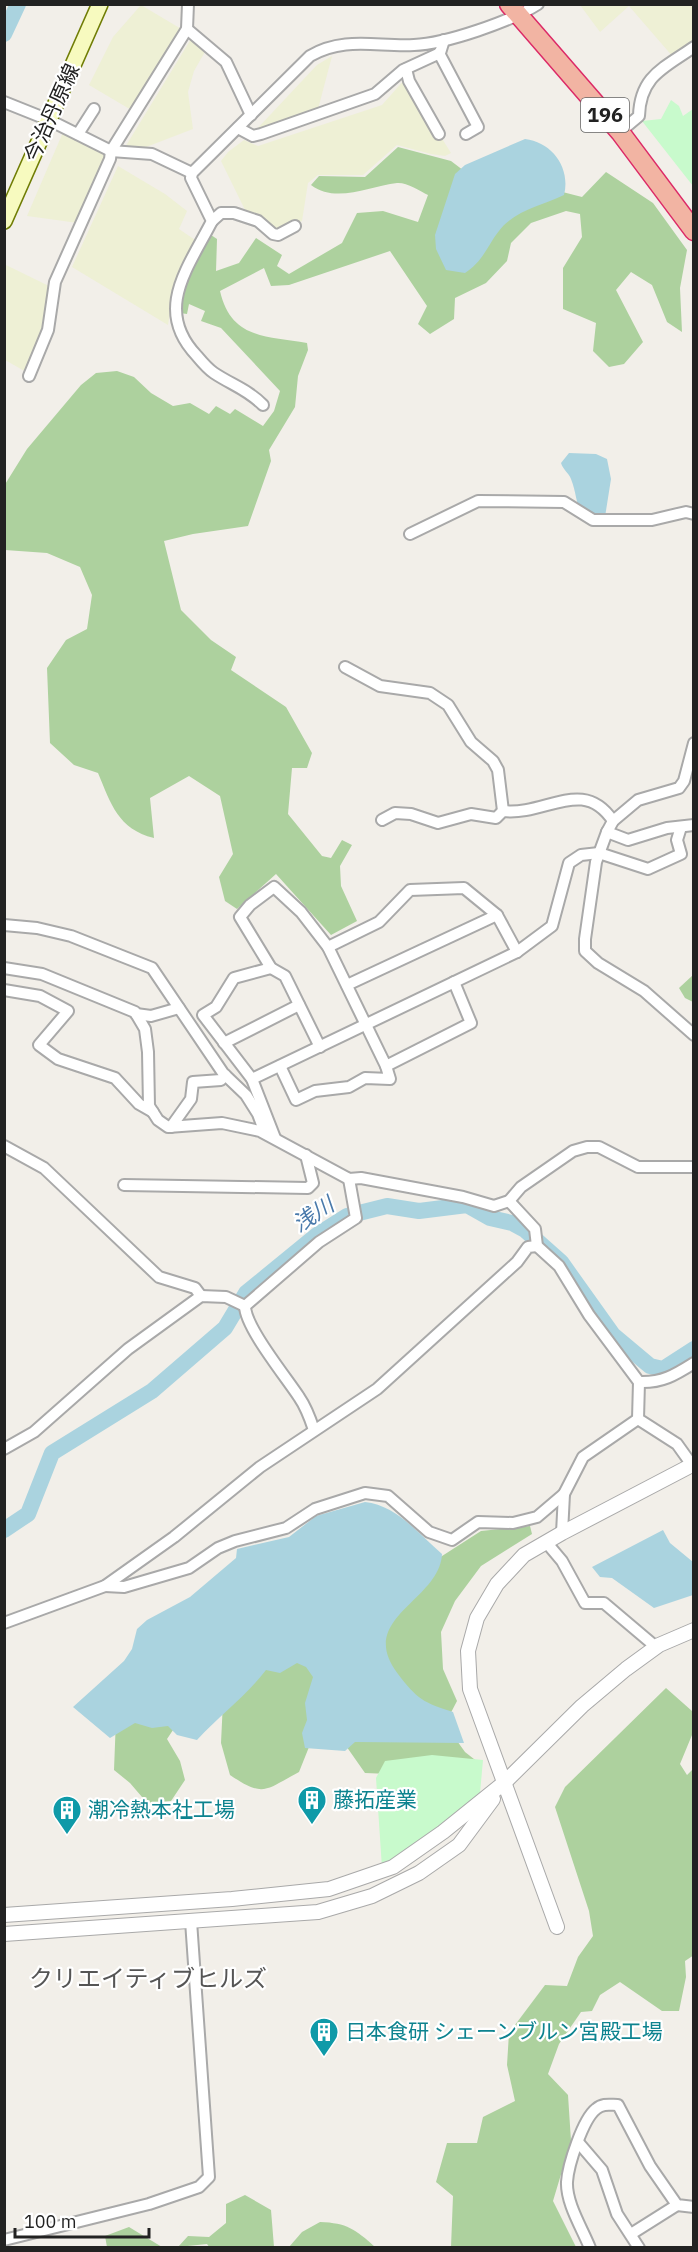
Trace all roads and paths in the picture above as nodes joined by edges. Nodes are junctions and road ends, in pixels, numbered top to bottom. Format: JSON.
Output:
{"nodes":[{"id":1,"x":100,"y":4,"type":"edge"},
{"id":2,"x":188,"y":4,"type":"edge"},
{"id":3,"x":524,"y":7,"type":"edge"},
{"id":4,"x":187,"y":29,"type":"junction"},
{"id":5,"x":444,"y":40,"type":"junction"},
{"id":6,"x":693,"y":47,"type":"edge"},
{"id":7,"x":439,"y":53,"type":"junction"},
{"id":8,"x":406,"y":69,"type":"junction"},
{"id":9,"x":4,"y":102,"type":"edge"},
{"id":10,"x":94,"y":109,"type":"dead end"},
{"id":11,"x":251,"y":115,"type":"junction"},
{"id":12,"x":50,"y":120,"type":"junction"},
{"id":13,"x":238,"y":128,"type":"junction"},
{"id":14,"x":624,"y":129,"type":"junction"},
{"id":15,"x":78,"y":134,"type":"junction"},
{"id":16,"x":439,"y":134,"type":"dead end"},
{"id":17,"x":466,"y":134,"type":"dead end"},
{"id":18,"x":111,"y":151,"type":"junction"},
{"id":19,"x":192,"y":173,"type":"junction"},
{"id":20,"x":693,"y":211,"type":"edge"},
{"id":21,"x":4,"y":221,"type":"edge"},
{"id":22,"x":212,"y":221,"type":"junction"},
{"id":23,"x":295,"y":226,"type":"dead end"},
{"id":24,"x":693,"y":231,"type":"edge"},
{"id":25,"x":29,"y":376,"type":"dead end"},
{"id":26,"x":263,"y":405,"type":"dead end"},
{"id":27,"x":693,"y":514,"type":"edge"},
{"id":28,"x":410,"y":534,"type":"dead end"},
{"id":29,"x":345,"y":667,"type":"dead end"},
{"id":30,"x":693,"y":743,"type":"edge"},
{"id":31,"x":503,"y":811,"type":"junction"},
{"id":32,"x":382,"y":820,"type":"dead end"},
{"id":33,"x":613,"y":821,"type":"junction"},
{"id":34,"x":693,"y":825,"type":"edge"},
{"id":35,"x":681,"y":827,"type":"junction"},
{"id":36,"x":607,"y":831,"type":"junction"},
{"id":37,"x":599,"y":853,"type":"junction"},
{"id":38,"x":497,"y":915,"type":"junction"},
{"id":39,"x":4,"y":925,"type":"edge"},
{"id":40,"x":328,"y":947,"type":"junction"},
{"id":41,"x":517,"y":951,"type":"junction"},
{"id":42,"x":4,"y":968,"type":"edge"},
{"id":43,"x":271,"y":968,"type":"junction"},
{"id":44,"x":453,"y":982,"type":"junction"},
{"id":45,"x":347,"y":985,"type":"junction"},
{"id":46,"x":4,"y":990,"type":"edge"},
{"id":47,"x":299,"y":1005,"type":"junction"},
{"id":48,"x":178,"y":1008,"type":"junction"},
{"id":49,"x":136,"y":1014,"type":"junction"},
{"id":50,"x":366,"y":1024,"type":"junction"},
{"id":51,"x":693,"y":1035,"type":"edge"},
{"id":52,"x":224,"y":1043,"type":"junction"},
{"id":53,"x":320,"y":1047,"type":"junction"},
{"id":54,"x":280,"y":1066,"type":"junction"},
{"id":55,"x":386,"y":1066,"type":"junction"},
{"id":56,"x":225,"y":1074,"type":"junction"},
{"id":57,"x":252,"y":1079,"type":"junction"},
{"id":58,"x":153,"y":1112,"type":"junction"},
{"id":59,"x":171,"y":1127,"type":"junction"},
{"id":60,"x":270,"y":1135,"type":"junction"},
{"id":61,"x":4,"y":1146,"type":"edge"},
{"id":62,"x":306,"y":1155,"type":"junction"},
{"id":63,"x":693,"y":1167,"type":"edge"},
{"id":64,"x":349,"y":1179,"type":"junction"},
{"id":65,"x":124,"y":1185,"type":"dead end"},
{"id":66,"x":509,"y":1201,"type":"junction"},
{"id":67,"x":537,"y":1246,"type":"junction"},
{"id":68,"x":201,"y":1296,"type":"junction"},
{"id":69,"x":245,"y":1306,"type":"junction"},
{"id":70,"x":693,"y":1363,"type":"edge"},
{"id":71,"x":639,"y":1382,"type":"junction"},
{"id":72,"x":638,"y":1419,"type":"junction"},
{"id":73,"x":314,"y":1430,"type":"junction"},
{"id":74,"x":4,"y":1449,"type":"edge"},
{"id":75,"x":693,"y":1465,"type":"edge"},
{"id":76,"x":564,"y":1494,"type":"junction"},
{"id":77,"x":562,"y":1533,"type":"junction"},
{"id":78,"x":546,"y":1542,"type":"junction"},
{"id":79,"x":105,"y":1586,"type":"junction"},
{"id":80,"x":4,"y":1623,"type":"edge"},
{"id":81,"x":693,"y":1630,"type":"edge"},
{"id":82,"x":656,"y":1647,"type":"junction"},
{"id":83,"x":505,"y":1782,"type":"junction"},
{"id":84,"x":4,"y":1915,"type":"edge"},
{"id":85,"x":190,"y":1921,"type":"junction"},
{"id":86,"x":557,"y":1926,"type":"dead end"},
{"id":87,"x":4,"y":1934,"type":"edge"},
{"id":88,"x":578,"y":2142,"type":"junction"},
{"id":89,"x":677,"y":2205,"type":"junction"},
{"id":90,"x":693,"y":2207,"type":"edge"},
{"id":91,"x":632,"y":2234,"type":"junction"},
{"id":92,"x":4,"y":2240,"type":"edge"},
{"id":93,"x":590,"y":2247,"type":"edge"},
{"id":94,"x":639,"y":2247,"type":"edge"}],
"edges":[{"from":1,"to":12,"type":"main road","name":"今治丹原線"},
{"from":2,"to":4,"type":"street"},
{"from":3,"to":5,"type":"street"},
{"from":3,"to":14,"type":"highway","number":"196"},
{"from":4,"to":11,"type":"street"},
{"from":4,"to":18,"type":"street"},
{"from":5,"to":7,"type":"street"},
{"from":5,"to":11,"type":"street"},
{"from":6,"to":14,"type":"street"},
{"from":7,"to":8,"type":"street"},
{"from":7,"to":17,"type":"street"},
{"from":8,"to":13,"type":"street"},
{"from":8,"to":16,"type":"street"},
{"from":9,"to":12,"type":"street"},
{"from":10,"to":15,"type":"street"},
{"from":11,"to":13,"type":"street"},
{"from":12,"to":15,"type":"street"},
{"from":12,"to":21,"type":"main road","name":"今治丹原線"},
{"from":13,"to":19,"type":"street"},
{"from":14,"to":20,"type":"highway","number":"196"},
{"from":14,"to":24,"type":"highway","number":"196"},
{"from":15,"to":18,"type":"street"},
{"from":18,"to":19,"type":"street"},
{"from":18,"to":25,"type":"street"},
{"from":19,"to":22,"type":"street"},
{"from":22,"to":23,"type":"street"},
{"from":22,"to":26,"type":"street"},
{"from":27,"to":28,"type":"street"},
{"from":29,"to":31,"type":"street"},
{"from":30,"to":33,"type":"street"},
{"from":31,"to":32,"type":"street"},
{"from":31,"to":33,"type":"street"},
{"from":33,"to":36,"type":"street"},
{"from":34,"to":35,"type":"street"},
{"from":35,"to":36,"type":"street"},
{"from":35,"to":37,"type":"street"},
{"from":36,"to":37,"type":"street"},
{"from":37,"to":41,"type":"street"},
{"from":37,"to":51,"type":"street"},
{"from":38,"to":40,"type":"street"},
{"from":38,"to":41,"type":"street"},
{"from":38,"to":45,"type":"street"},
{"from":39,"to":48,"type":"street"},
{"from":40,"to":43,"type":"street"},
{"from":40,"to":45,"type":"street"},
{"from":41,"to":44,"type":"street"},
{"from":42,"to":49,"type":"street"},
{"from":43,"to":47,"type":"street"},
{"from":43,"to":52,"type":"street"},
{"from":44,"to":50,"type":"street"},
{"from":44,"to":55,"type":"street"},
{"from":45,"to":50,"type":"street"},
{"from":46,"to":58,"type":"street"},
{"from":47,"to":52,"type":"street"},
{"from":47,"to":53,"type":"street"},
{"from":48,"to":49,"type":"street"},
{"from":48,"to":56,"type":"street"},
{"from":49,"to":58,"type":"street"},
{"from":50,"to":53,"type":"street"},
{"from":50,"to":55,"type":"street"},
{"from":52,"to":57,"type":"street"},
{"from":53,"to":54,"type":"street"},
{"from":54,"to":55,"type":"street"},
{"from":54,"to":57,"type":"street"},
{"from":56,"to":59,"type":"street"},
{"from":56,"to":60,"type":"street"},
{"from":57,"to":60,"type":"street"},
{"from":58,"to":59,"type":"street"},
{"from":59,"to":60,"type":"street"},
{"from":60,"to":62,"type":"street"},
{"from":61,"to":68,"type":"street"},
{"from":62,"to":64,"type":"street"},
{"from":62,"to":65,"type":"street"},
{"from":63,"to":66,"type":"street"},
{"from":64,"to":66,"type":"street"},
{"from":64,"to":69,"type":"street"},
{"from":66,"to":67,"type":"street"},
{"from":67,"to":71,"type":"street"},
{"from":67,"to":73,"type":"street"},
{"from":68,"to":69,"type":"street"},
{"from":68,"to":74,"type":"street"},
{"from":69,"to":73,"type":"street"},
{"from":70,"to":71,"type":"street"},
{"from":71,"to":72,"type":"street"},
{"from":72,"to":75,"type":"street"},
{"from":72,"to":76,"type":"street"},
{"from":73,"to":79,"type":"street"},
{"from":75,"to":77,"type":"street"},
{"from":76,"to":77,"type":"street"},
{"from":76,"to":79,"type":"street"},
{"from":77,"to":78,"type":"street"},
{"from":78,"to":82,"type":"street"},
{"from":78,"to":83,"type":"street"},
{"from":79,"to":80,"type":"street"},
{"from":81,"to":82,"type":"street"},
{"from":82,"to":83,"type":"street"},
{"from":83,"to":84,"type":"street"},
{"from":83,"to":85,"type":"street"},
{"from":83,"to":86,"type":"street"},
{"from":85,"to":87,"type":"street"},
{"from":85,"to":92,"type":"street"},
{"from":88,"to":89,"type":"street"},
{"from":88,"to":91,"type":"street"},
{"from":88,"to":93,"type":"street"},
{"from":89,"to":90,"type":"street"},
{"from":89,"to":91,"type":"street"},
{"from":91,"to":94,"type":"street"}]}
